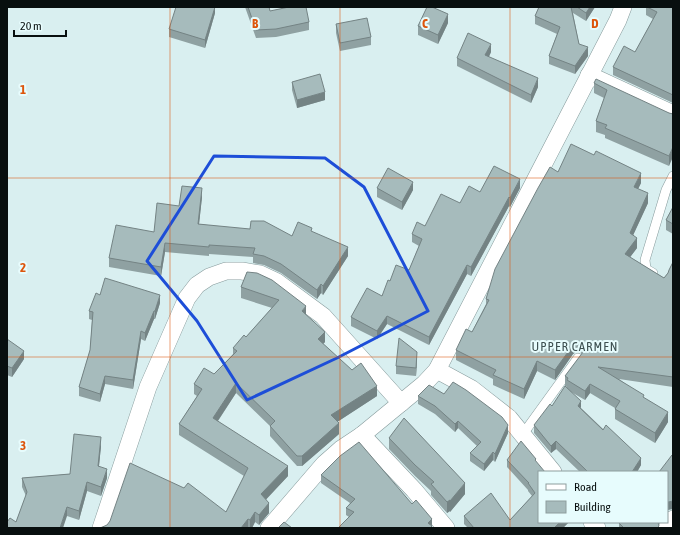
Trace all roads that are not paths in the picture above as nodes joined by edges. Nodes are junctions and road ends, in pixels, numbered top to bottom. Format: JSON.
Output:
{"nodes":[{"id":1,"x":623,"y":7,"type":"edge"},
{"id":2,"x":589,"y":75,"type":"junction"},
{"id":3,"x":673,"y":114,"type":"edge"},
{"id":4,"x":673,"y":176,"type":"edge"},
{"id":5,"x":663,"y":280,"type":"edge"},
{"id":6,"x":578,"y":358,"type":"edge"},
{"id":7,"x":437,"y":370,"type":"junction"},
{"id":8,"x":401,"y":403,"type":"junction"},
{"id":9,"x":523,"y":434,"type":"junction"},
{"id":10,"x":362,"y":435,"type":"junction"},
{"id":11,"x":552,"y":471,"type":"edge"},
{"id":12,"x":673,"y":519,"type":"edge"},
{"id":13,"x":101,"y":528,"type":"edge"},
{"id":14,"x":269,"y":528,"type":"edge"},
{"id":15,"x":446,"y":528,"type":"edge"},
{"id":16,"x":667,"y":528,"type":"edge"}],
"edges":[{"from":1,"to":2,"type":"street"},
{"from":2,"to":3,"type":"street"},
{"from":2,"to":7,"type":"street"},
{"from":4,"to":5,"type":"lane"},
{"from":6,"to":9,"type":"lane"},
{"from":7,"to":8,"type":"street"},
{"from":7,"to":9,"type":"street"},
{"from":8,"to":10,"type":"street"},
{"from":8,"to":13,"type":"street"},
{"from":9,"to":11,"type":"street"},
{"from":10,"to":14,"type":"street"},
{"from":10,"to":15,"type":"street"},
{"from":12,"to":16,"type":"street"}]}
